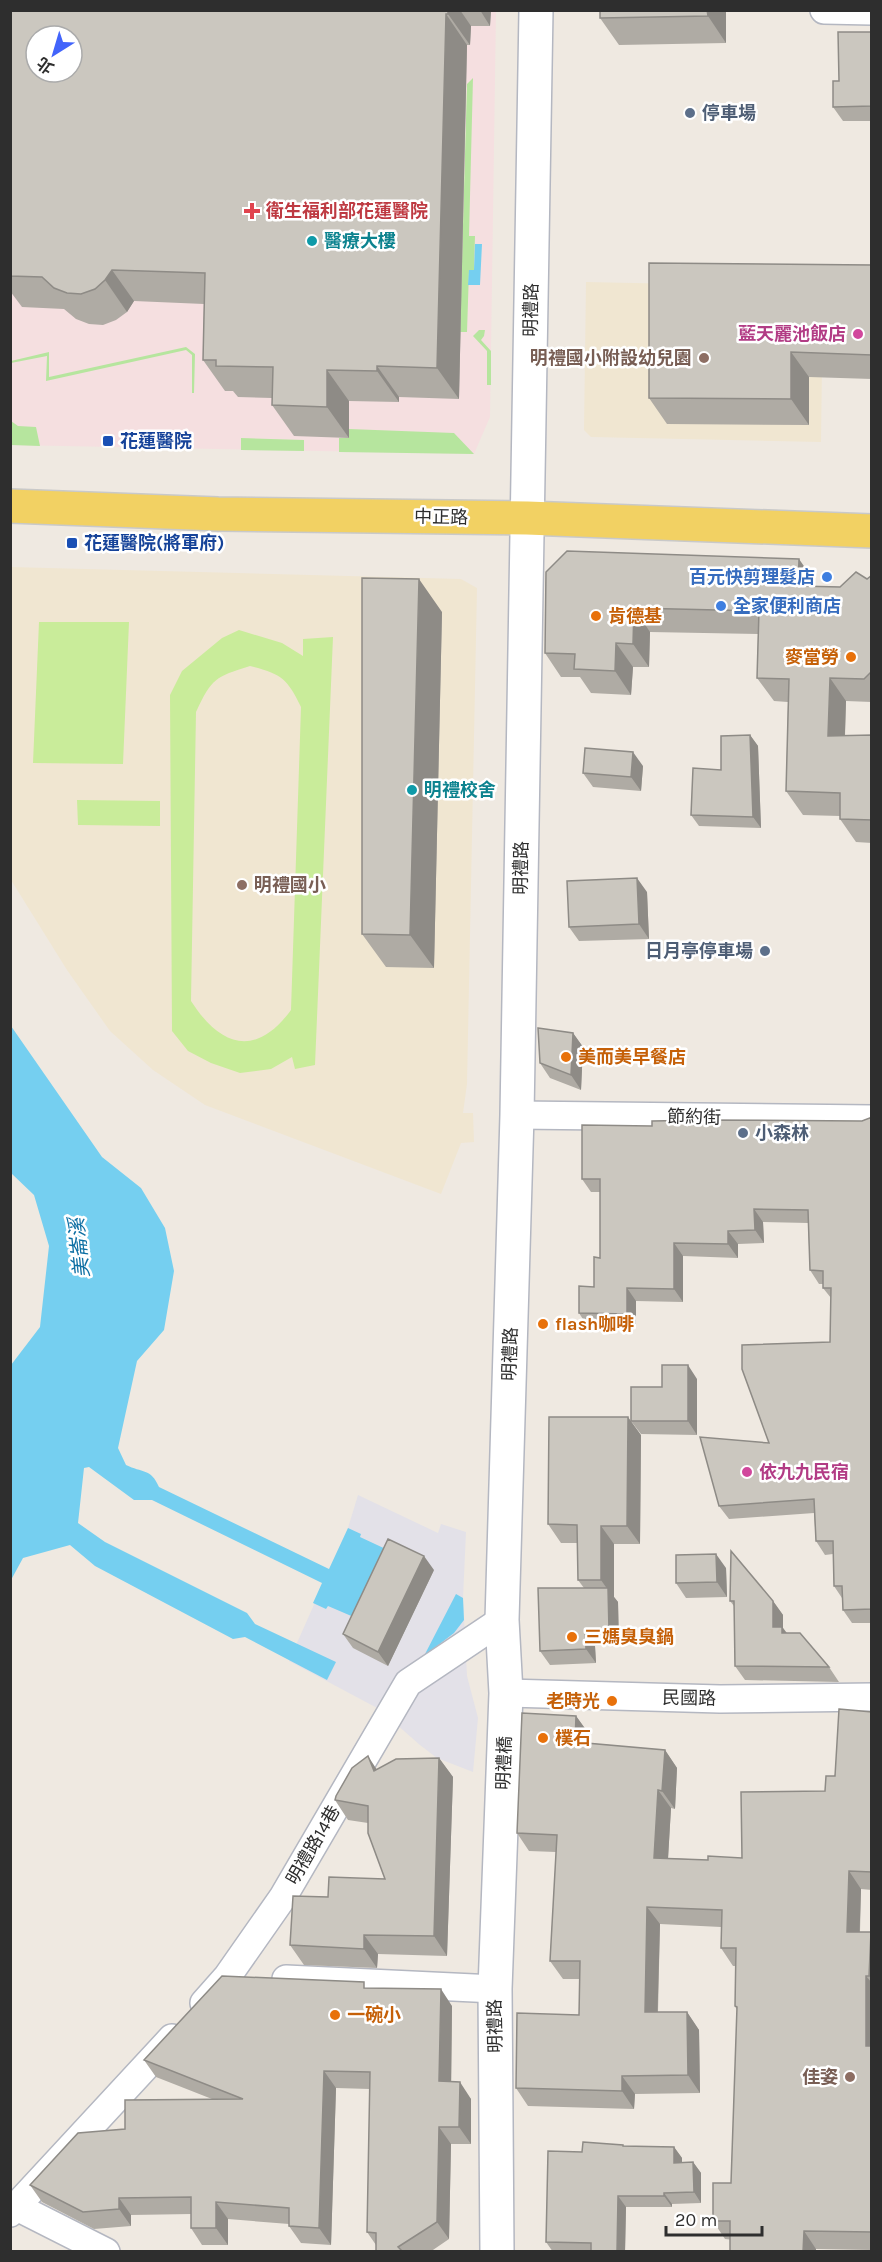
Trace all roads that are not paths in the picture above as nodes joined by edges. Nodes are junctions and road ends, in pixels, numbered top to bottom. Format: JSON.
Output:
{"nodes":[{"id":1,"x":536,"y":10,"type":"edge"},
{"id":2,"x":824,"y":10,"type":"edge"},
{"id":3,"x":872,"y":11,"type":"edge"},
{"id":4,"x":10,"y":506,"type":"edge"},
{"id":5,"x":527,"y":518,"type":"junction"},
{"id":6,"x":872,"y":531,"type":"edge"},
{"id":7,"x":518,"y":1115,"type":"junction"},
{"id":8,"x":872,"y":1119,"type":"edge"},
{"id":9,"x":502,"y":1620,"type":"junction"},
{"id":10,"x":506,"y":1693,"type":"junction"},
{"id":11,"x":872,"y":1697,"type":"edge"},
{"id":12,"x":505,"y":1726,"type":"joint"},
{"id":13,"x":502,"y":1801,"type":"joint"},
{"id":14,"x":227,"y":1977,"type":"junction"},
{"id":15,"x":495,"y":1989,"type":"junction"},
{"id":16,"x":14,"y":2210,"type":"edge"},
{"id":17,"x":106,"y":2252,"type":"edge"},
{"id":18,"x":497,"y":2252,"type":"edge"}],
"edges":[{"from":1,"to":5,"type":"street","name":"明禮路"},
{"from":2,"to":3,"type":"street"},
{"from":4,"to":5,"type":"main road","name":"中正路"},
{"from":5,"to":6,"type":"main road","name":"中正路"},
{"from":5,"to":7,"type":"street","name":"明禮路"},
{"from":7,"to":8,"type":"street","name":"節約街"},
{"from":7,"to":9,"type":"street","name":"明禮路"},
{"from":9,"to":10,"type":"street","name":"明禮路"},
{"from":9,"to":14,"type":"street","name":"明禮路14巷"},
{"from":10,"to":11,"type":"street","name":"民國路"},
{"from":10,"to":12,"type":"street","name":"明禮路"},
{"from":12,"to":13,"type":"street","name":"明禮橋"},
{"from":13,"to":15,"type":"street","name":"明禮路"},
{"from":14,"to":15,"type":"street"},
{"from":14,"to":16,"type":"street","name":"明禮路14巷"},
{"from":15,"to":18,"type":"street","name":"明禮路"},
{"from":16,"to":17,"type":"street"}]}
